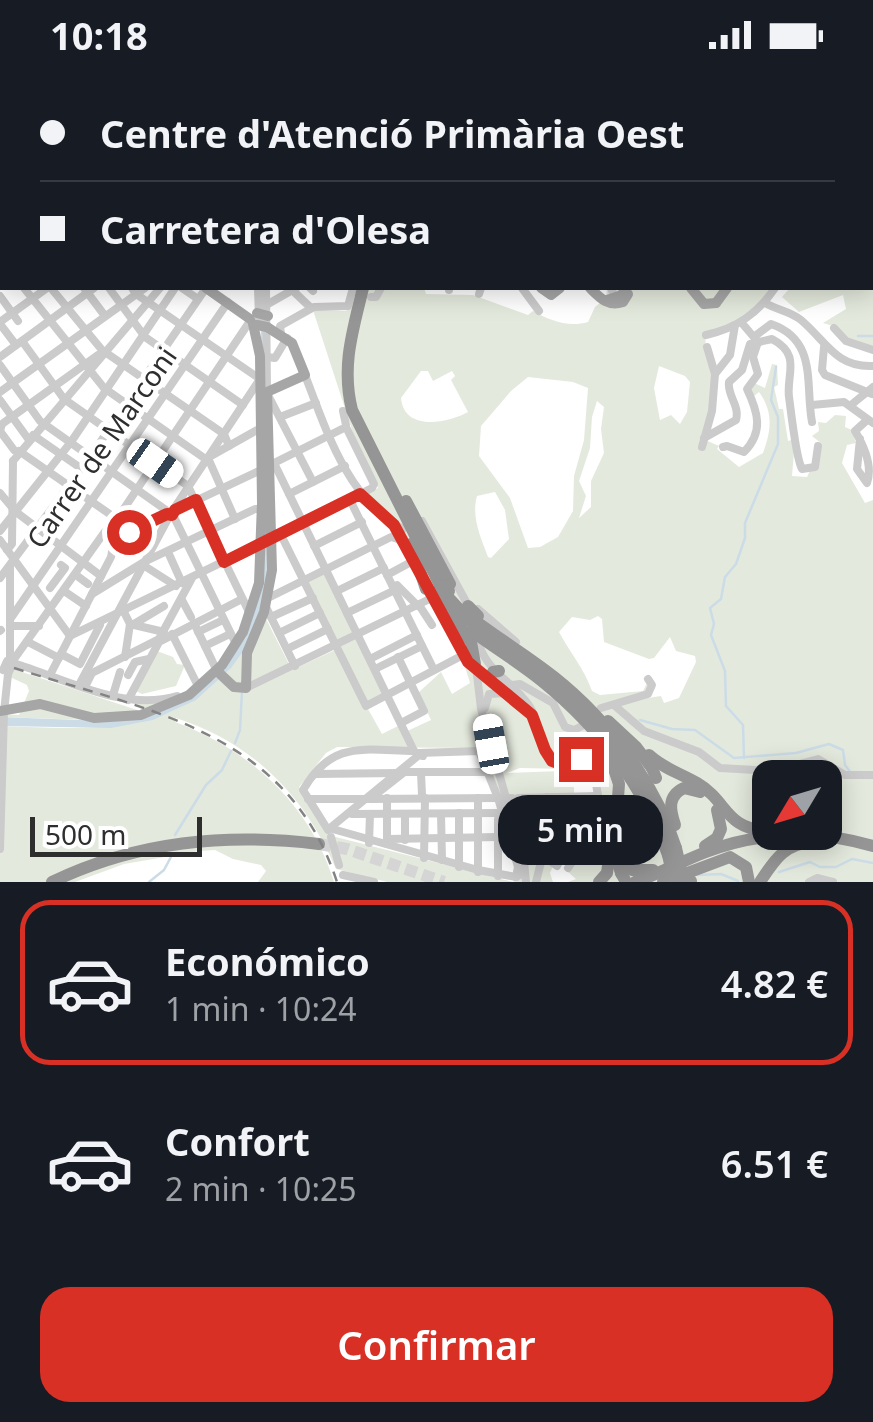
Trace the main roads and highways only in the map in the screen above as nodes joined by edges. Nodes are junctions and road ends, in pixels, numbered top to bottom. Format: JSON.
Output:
{"nodes":[{"id":1,"x":209,"y":290,"type":"edge"},
{"id":2,"x":693,"y":290,"type":"edge"},
{"id":3,"x":724,"y":290,"type":"edge"},
{"id":4,"x":364,"y":293,"type":"edge"},
{"id":5,"x":265,"y":324,"type":"junction"},
{"id":6,"x":351,"y":427,"type":"junction"},
{"id":7,"x":262,"y":431,"type":"junction"},
{"id":8,"x":410,"y":508,"type":"junction"},
{"id":9,"x":408,"y":531,"type":"junction"},
{"id":10,"x":271,"y":540,"type":"junction"},
{"id":11,"x":441,"y":592,"type":"junction"},
{"id":12,"x":475,"y":624,"type":"junction"},
{"id":13,"x":220,"y":670,"type":"junction"},
{"id":14,"x":582,"y":702,"type":"junction"},
{"id":15,"x":600,"y":710,"type":"junction"},
{"id":16,"x":3,"y":711,"type":"edge"},
{"id":17,"x":582,"y":722,"type":"junction"},
{"id":18,"x":609,"y":755,"type":"junction"},
{"id":19,"x":702,"y":787,"type":"junction"},
{"id":20,"x":607,"y":821,"type":"junction"},
{"id":21,"x":752,"y":827,"type":"edge"},
{"id":22,"x":676,"y":828,"type":"junction"},
{"id":23,"x":659,"y":830,"type":"junction"},
{"id":24,"x":752,"y":836,"type":"edge"},
{"id":25,"x":842,"y":840,"type":"edge"},
{"id":26,"x":752,"y":846,"type":"edge"},
{"id":27,"x":873,"y":847,"type":"edge"},
{"id":28,"x":675,"y":850,"type":"junction"},
{"id":29,"x":699,"y":850,"type":"junction"},
{"id":30,"x":785,"y":850,"type":"edge"},
{"id":31,"x":653,"y":876,"type":"edge"},
{"id":32,"x":622,"y":879,"type":"edge"},
{"id":33,"x":52,"y":882,"type":"edge"},
{"id":34,"x":65,"y":882,"type":"edge"},
{"id":35,"x":599,"y":882,"type":"edge"},
{"id":36,"x":634,"y":882,"type":"edge"},
{"id":37,"x":663,"y":882,"type":"edge"},
{"id":38,"x":684,"y":882,"type":"edge"},
{"id":39,"x":749,"y":882,"type":"edge"},
{"id":40,"x":760,"y":882,"type":"edge"}],
"edges":[{"from":1,"to":5,"type":"main road"},
{"from":2,"to":3,"type":"main road"},
{"from":4,"to":6,"type":"highway"},
{"from":5,"to":7,"type":"main road"},
{"from":5,"to":7,"type":"main road"},
{"from":6,"to":8,"type":"highway"},
{"from":6,"to":9,"type":"highway"},
{"from":6,"to":11,"type":"highway"},
{"from":7,"to":10,"type":"main road"},
{"from":8,"to":9,"type":"highway"},
{"from":8,"to":11,"type":"highway"},
{"from":9,"to":11,"type":"highway"},
{"from":9,"to":11,"type":"highway"},
{"from":10,"to":13,"type":"main road"},
{"from":10,"to":13,"type":"main road"},
{"from":11,"to":12,"type":"highway"},
{"from":11,"to":18,"type":"highway"},
{"from":12,"to":14,"type":"highway"},
{"from":12,"to":15,"type":"highway"},
{"from":12,"to":17,"type":"highway"},
{"from":12,"to":28,"type":"highway"},
{"from":13,"to":16,"type":"main road"},
{"from":14,"to":19,"type":"highway"},
{"from":14,"to":28,"type":"highway"},
{"from":15,"to":19,"type":"highway"},
{"from":15,"to":22,"type":"highway"},
{"from":17,"to":18,"type":"highway"},
{"from":17,"to":23,"type":"highway"},
{"from":18,"to":20,"type":"highway"},
{"from":19,"to":21,"type":"highway"},
{"from":20,"to":32,"type":"highway"},
{"from":20,"to":35,"type":"highway"},
{"from":22,"to":28,"type":"highway"},
{"from":22,"to":29,"type":"highway"},
{"from":23,"to":28,"type":"highway"},
{"from":23,"to":31,"type":"highway"},
{"from":24,"to":29,"type":"highway"},
{"from":25,"to":27,"type":"highway"},
{"from":26,"to":31,"type":"highway"},
{"from":27,"to":36,"type":"highway"},
{"from":28,"to":38,"type":"highway","bridge":true},
{"from":29,"to":31,"type":"highway"},
{"from":30,"to":40,"type":"highway"},
{"from":31,"to":32,"type":"highway"},
{"from":33,"to":34,"type":"highway"},
{"from":37,"to":39,"type":"highway"}]}
